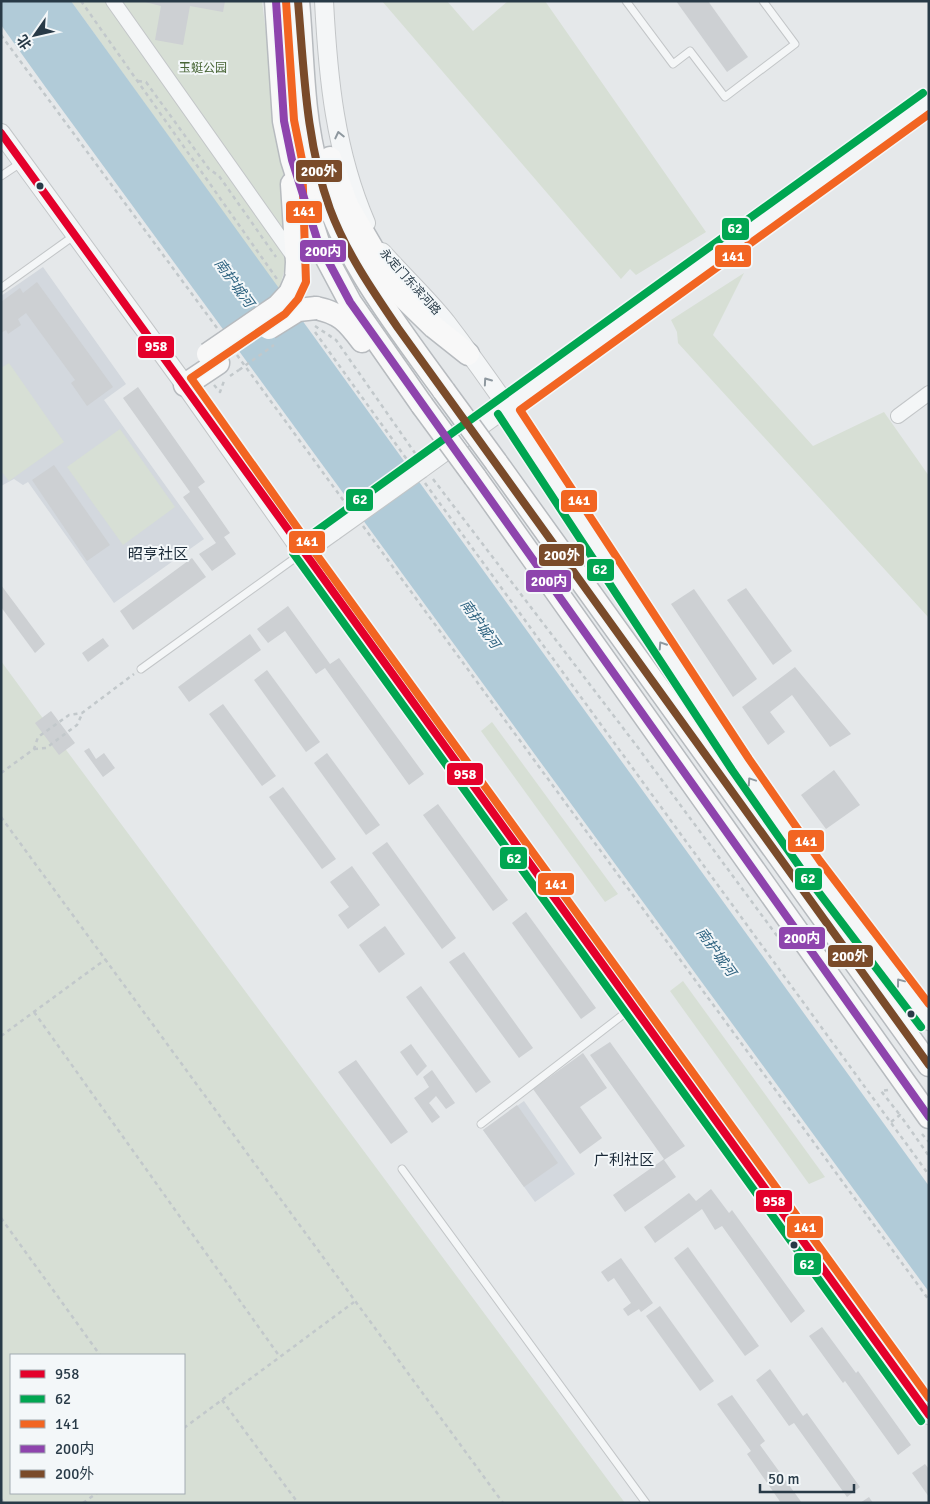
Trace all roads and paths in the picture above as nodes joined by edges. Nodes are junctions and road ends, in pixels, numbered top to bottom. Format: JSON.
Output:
{"nodes":[{"id":1,"x":81,"y":1,"type":"edge"},
{"id":2,"x":113,"y":1,"type":"edge"},
{"id":3,"x":276,"y":1,"type":"edge"},
{"id":4,"x":298,"y":1,"type":"edge"},
{"id":5,"x":324,"y":1,"type":"edge"},
{"id":6,"x":626,"y":1,"type":"edge"},
{"id":7,"x":763,"y":1,"type":"edge"},
{"id":8,"x":1,"y":35,"type":"edge"},
{"id":9,"x":303,"y":60,"type":"junction"},
{"id":10,"x":138,"y":81,"type":"junction"},
{"id":11,"x":929,"y":100,"type":"edge"},
{"id":12,"x":1,"y":133,"type":"edge"},
{"id":13,"x":292,"y":160,"type":"junction"},
{"id":14,"x":22,"y":162,"type":"junction"},
{"id":15,"x":1,"y":176,"type":"edge"},
{"id":16,"x":75,"y":235,"type":"junction"},
{"id":17,"x":288,"y":271,"type":"junction"},
{"id":18,"x":1,"y":288,"type":"edge"},
{"id":19,"x":312,"y":318,"type":"junction"},
{"id":20,"x":220,"y":332,"type":"dead end"},
{"id":21,"x":315,"y":332,"type":"dead end"},
{"id":22,"x":278,"y":342,"type":"dead end"},
{"id":23,"x":468,"y":354,"type":"junction"},
{"id":24,"x":226,"y":360,"type":"junction"},
{"id":25,"x":181,"y":380,"type":"junction"},
{"id":26,"x":929,"y":393,"type":"edge"},
{"id":27,"x":422,"y":405,"type":"junction"},
{"id":28,"x":506,"y":408,"type":"junction"},
{"id":29,"x":898,"y":416,"type":"dead end"},
{"id":30,"x":419,"y":468,"type":"junction"},
{"id":31,"x":351,"y":511,"type":"dead end"},
{"id":32,"x":357,"y":519,"type":"dead end"},
{"id":33,"x":303,"y":553,"type":"junction"},
{"id":34,"x":141,"y":670,"type":"joint"},
{"id":35,"x":82,"y":713,"type":"junction"},
{"id":36,"x":34,"y":749,"type":"junction"},
{"id":37,"x":1,"y":772,"type":"edge"},
{"id":38,"x":1,"y":817,"type":"edge"},
{"id":39,"x":791,"y":954,"type":"dead end"},
{"id":40,"x":106,"y":959,"type":"junction"},
{"id":41,"x":633,"y":1007,"type":"junction"},
{"id":42,"x":34,"y":1012,"type":"junction"},
{"id":43,"x":929,"y":1021,"type":"edge"},
{"id":44,"x":1,"y":1036,"type":"edge"},
{"id":45,"x":929,"y":1065,"type":"edge"},
{"id":46,"x":893,"y":1096,"type":"dead end"},
{"id":47,"x":900,"y":1116,"type":"junction"},
{"id":48,"x":890,"y":1122,"type":"junction"},
{"id":49,"x":481,"y":1124,"type":"dead end"},
{"id":50,"x":925,"y":1124,"type":"edge"},
{"id":51,"x":929,"y":1142,"type":"edge"},
{"id":52,"x":929,"y":1156,"type":"edge"},
{"id":53,"x":402,"y":1169,"type":"dead end"},
{"id":54,"x":929,"y":1175,"type":"edge"},
{"id":55,"x":1,"y":1218,"type":"edge"},
{"id":56,"x":929,"y":1300,"type":"edge"},
{"id":57,"x":354,"y":1302,"type":"junction"},
{"id":58,"x":99,"y":1354,"type":"edge"},
{"id":59,"x":280,"y":1357,"type":"junction"},
{"id":60,"x":222,"y":1400,"type":"junction"},
{"id":61,"x":929,"y":1415,"type":"edge"},
{"id":62,"x":185,"y":1427,"type":"edge"},
{"id":63,"x":96,"y":1494,"type":"edge"},
{"id":64,"x":1,"y":1499,"type":"edge"},
{"id":65,"x":4,"y":1503,"type":"edge"},
{"id":66,"x":83,"y":1503,"type":"edge"},
{"id":67,"x":298,"y":1503,"type":"edge"},
{"id":68,"x":503,"y":1503,"type":"edge"},
{"id":69,"x":646,"y":1503,"type":"edge"}],
"edges":[{"from":1,"to":10,"type":"path"},
{"from":2,"to":17,"type":"street"},
{"from":3,"to":13,"type":"highway"},
{"from":4,"to":9,"type":"highway"},
{"from":23,"to":5,"type":"street","name":"永定门东滨河路","one_way":true},
{"from":6,"to":7,"type":"lane"},
{"from":8,"to":20,"type":"path"},
{"from":9,"to":23,"type":"highway"},
{"from":9,"to":45,"type":"highway","bridge":true},
{"from":10,"to":17,"type":"path"},
{"from":10,"to":17,"type":"path"},
{"from":11,"to":28,"type":"street"},
{"from":12,"to":14,"type":"street"},
{"from":13,"to":17,"type":"highway"},
{"from":13,"to":27,"type":"highway"},
{"from":14,"to":15,"type":"lane"},
{"from":14,"to":16,"type":"street"},
{"from":16,"to":18,"type":"lane"},
{"from":16,"to":25,"type":"street"},
{"from":17,"to":24,"type":"highway","bridge":true},
{"from":19,"to":24,"type":"highway","bridge":true},
{"from":19,"to":27,"type":"highway"},
{"from":19,"to":30,"type":"path"},
{"from":21,"to":30,"type":"path"},
{"from":22,"to":24,"type":"path","bridge":true},
{"from":28,"to":23,"type":"street","name":"永定门东滨河路","one_way":true},
{"from":24,"to":25,"type":"highway"},
{"from":24,"to":31,"type":"path"},
{"from":25,"to":33,"type":"street"},
{"from":26,"to":29,"type":"street"},
{"from":27,"to":50,"type":"highway","bridge":true},
{"from":28,"to":30,"type":"street"},
{"from":43,"to":28,"type":"street","name":"永定门东滨河路","one_way":true},
{"from":30,"to":33,"type":"street","bridge":true},
{"from":30,"to":39,"type":"path"},
{"from":30,"to":48,"type":"path"},
{"from":32,"to":56,"type":"path"},
{"from":33,"to":34,"type":"lane"},
{"from":33,"to":41,"type":"street"},
{"from":34,"to":35,"type":"path"},
{"from":35,"to":36,"type":"path"},
{"from":35,"to":36,"type":"path"},
{"from":36,"to":37,"type":"path"},
{"from":38,"to":40,"type":"path"},
{"from":40,"to":42,"type":"path"},
{"from":40,"to":57,"type":"path"},
{"from":41,"to":49,"type":"lane"},
{"from":41,"to":61,"type":"street"},
{"from":42,"to":44,"type":"path"},
{"from":42,"to":59,"type":"path"},
{"from":46,"to":47,"type":"path"},
{"from":47,"to":48,"type":"path"},
{"from":47,"to":52,"type":"path"},
{"from":48,"to":54,"type":"path"},
{"from":50,"to":51,"type":"path"},
{"from":53,"to":69,"type":"lane"},
{"from":55,"to":58,"type":"path"},
{"from":57,"to":59,"type":"path"},
{"from":57,"to":68,"type":"path"},
{"from":59,"to":60,"type":"path"},
{"from":60,"to":62,"type":"path"},
{"from":60,"to":67,"type":"path"},
{"from":63,"to":66,"type":"path"},
{"from":64,"to":65,"type":"path"}]}
